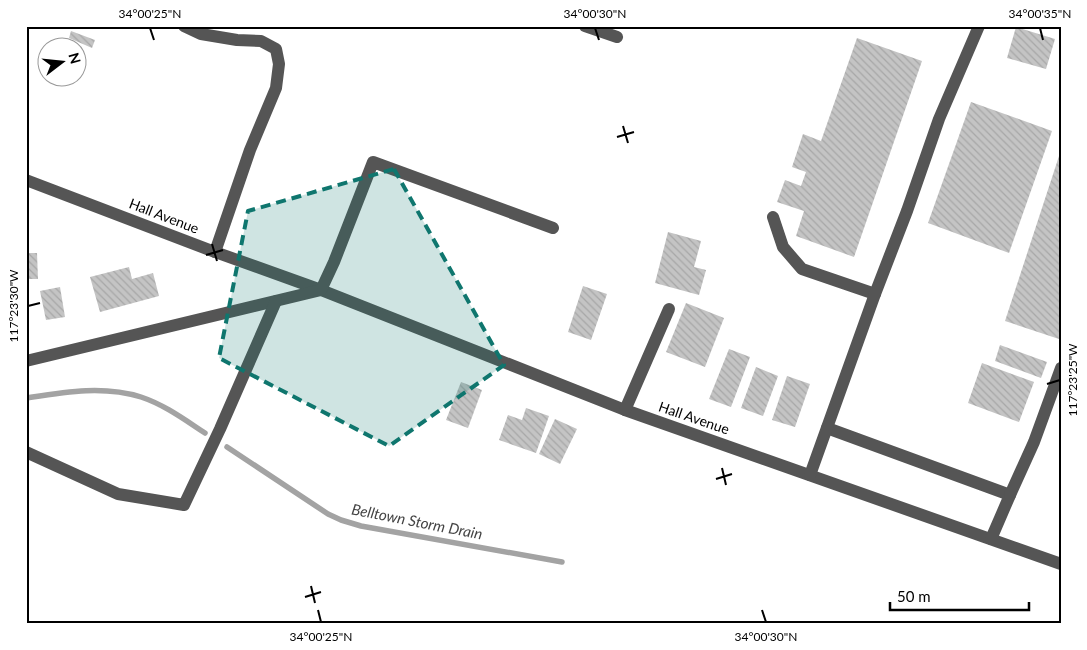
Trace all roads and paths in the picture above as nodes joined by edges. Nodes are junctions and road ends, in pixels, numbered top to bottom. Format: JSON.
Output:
{"nodes":[{"id":1,"x":184,"y":26,"type":"edge"},
{"id":2,"x":585,"y":26,"type":"edge"},
{"id":3,"x":978,"y":26,"type":"edge"},
{"id":4,"x":617,"y":37,"type":"dead end"},
{"id":5,"x":26,"y":180,"type":"edge"},
{"id":6,"x":773,"y":217,"type":"dead end"},
{"id":7,"x":552,"y":228,"type":"dead end"},
{"id":8,"x":215,"y":252,"type":"junction"},
{"id":9,"x":321,"y":290,"type":"junction"},
{"id":10,"x":875,"y":294,"type":"junction"},
{"id":11,"x":276,"y":301,"type":"junction"},
{"id":12,"x":669,"y":309,"type":"dead end"},
{"id":13,"x":26,"y":361,"type":"edge"},
{"id":14,"x":1061,"y":368,"type":"edge"},
{"id":15,"x":625,"y":410,"type":"junction"},
{"id":16,"x":827,"y":428,"type":"junction"},
{"id":17,"x":26,"y":452,"type":"edge"},
{"id":18,"x":810,"y":475,"type":"junction"},
{"id":19,"x":1010,"y":495,"type":"junction"},
{"id":20,"x":991,"y":539,"type":"junction"},
{"id":21,"x":1061,"y":564,"type":"edge"}],
"edges":[{"from":1,"to":8,"type":"street"},
{"from":2,"to":4,"type":"street"},
{"from":3,"to":10,"type":"street"},
{"from":5,"to":8,"type":"street","name":"Hall Avenue"},
{"from":6,"to":10,"type":"street"},
{"from":7,"to":9,"type":"street"},
{"from":8,"to":9,"type":"street","name":"Hall Avenue"},
{"from":9,"to":11,"type":"street"},
{"from":9,"to":15,"type":"street","name":"Hall Avenue"},
{"from":10,"to":16,"type":"street"},
{"from":11,"to":13,"type":"street"},
{"from":11,"to":17,"type":"street"},
{"from":12,"to":15,"type":"street"},
{"from":14,"to":19,"type":"street"},
{"from":15,"to":18,"type":"street","name":"Hall Avenue"},
{"from":16,"to":18,"type":"street"},
{"from":16,"to":19,"type":"street"},
{"from":18,"to":20,"type":"street","name":"Hall Avenue"},
{"from":19,"to":20,"type":"street"},
{"from":20,"to":21,"type":"street","name":"Hall Avenue"}]}
